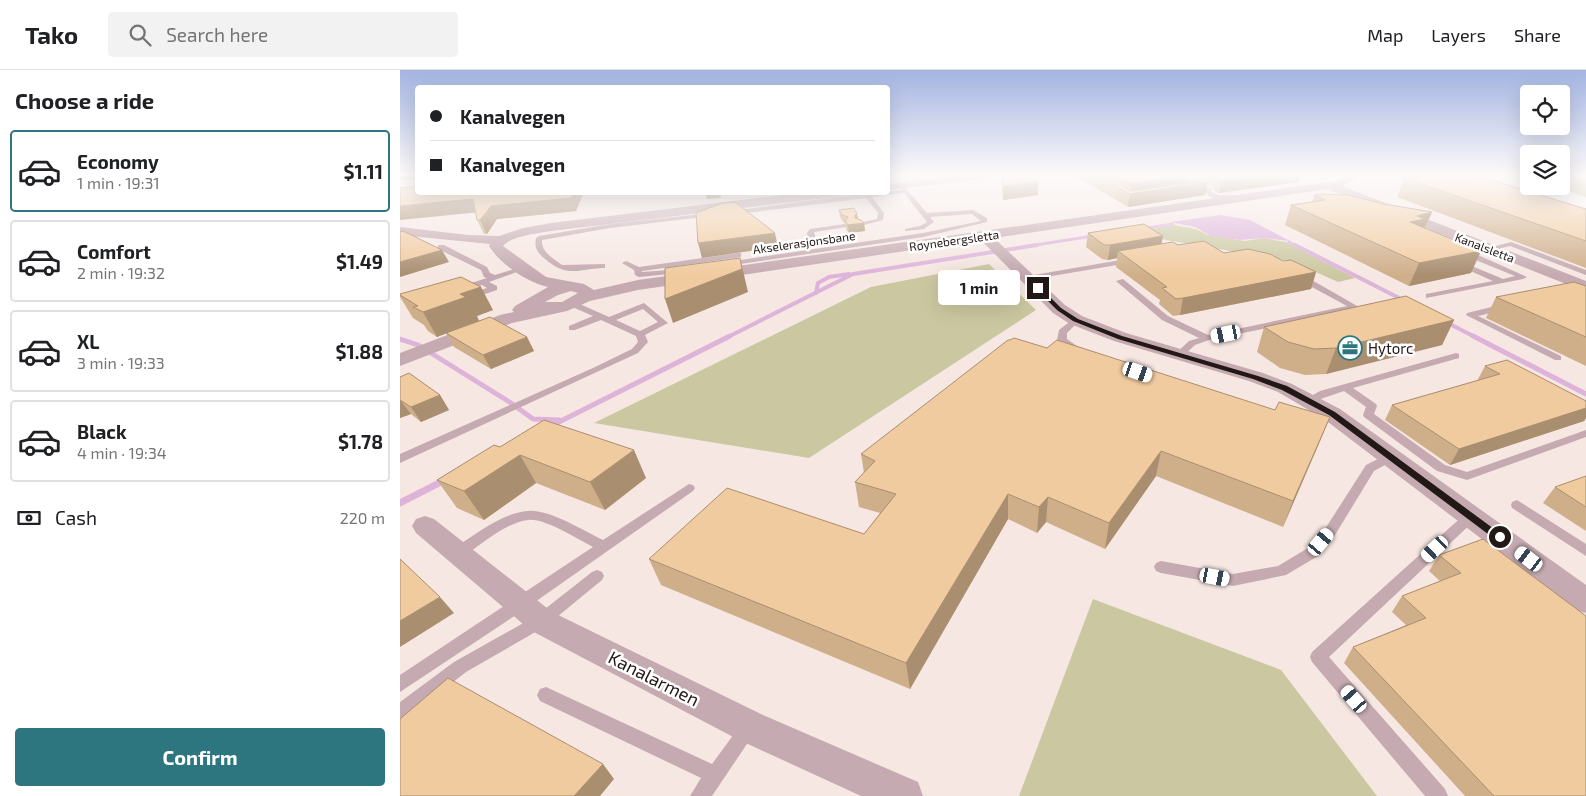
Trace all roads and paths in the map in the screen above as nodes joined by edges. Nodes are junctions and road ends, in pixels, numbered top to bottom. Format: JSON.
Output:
{"nodes":[{"id":1,"x":679,"y":209,"type":"edge"},
{"id":2,"x":752,"y":209,"type":"edge"},
{"id":3,"x":878,"y":209,"type":"edge"},
{"id":4,"x":921,"y":209,"type":"edge"},
{"id":5,"x":1182,"y":209,"type":"edge"},
{"id":6,"x":1383,"y":209,"type":"edge"},
{"id":7,"x":927,"y":216,"type":"junction"},
{"id":8,"x":860,"y":224,"type":"edge"},
{"id":9,"x":845,"y":226,"type":"edge"},
{"id":10,"x":400,"y":230,"type":"edge"},
{"id":11,"x":500,"y":240,"type":"junction"},
{"id":12,"x":1456,"y":243,"type":"junction"},
{"id":13,"x":813,"y":244,"type":"junction"},
{"id":14,"x":994,"y":245,"type":"junction"},
{"id":15,"x":441,"y":247,"type":"edge"},
{"id":16,"x":1489,"y":249,"type":"junction"},
{"id":17,"x":1141,"y":258,"type":"edge"},
{"id":18,"x":1449,"y":258,"type":"edge"},
{"id":19,"x":626,"y":263,"type":"dead end"},
{"id":20,"x":602,"y":266,"type":"dead end"},
{"id":21,"x":524,"y":268,"type":"junction"},
{"id":22,"x":1586,"y":273,"type":"edge"},
{"id":23,"x":1296,"y":274,"type":"edge"},
{"id":24,"x":638,"y":277,"type":"junction"},
{"id":25,"x":495,"y":278,"type":"junction"},
{"id":26,"x":1028,"y":278,"type":"junction"},
{"id":27,"x":1120,"y":281,"type":"dead end"},
{"id":28,"x":1501,"y":281,"type":"junction"},
{"id":29,"x":479,"y":283,"type":"junction"},
{"id":30,"x":1586,"y":287,"type":"edge"},
{"id":31,"x":1571,"y":291,"type":"edge"},
{"id":32,"x":450,"y":292,"type":"edge"},
{"id":33,"x":576,"y":294,"type":"junction"},
{"id":34,"x":1428,"y":296,"type":"dead end"},
{"id":35,"x":541,"y":297,"type":"junction"},
{"id":36,"x":459,"y":300,"type":"edge"},
{"id":37,"x":1518,"y":303,"type":"edge"},
{"id":38,"x":605,"y":318,"type":"junction"},
{"id":39,"x":1076,"y":320,"type":"junction"},
{"id":40,"x":572,"y":328,"type":"dead end"},
{"id":41,"x":640,"y":334,"type":"junction"},
{"id":42,"x":1207,"y":338,"type":"junction"},
{"id":43,"x":1092,"y":356,"type":"edge"},
{"id":44,"x":1179,"y":356,"type":"junction"},
{"id":45,"x":1456,"y":356,"type":"dead end"},
{"id":46,"x":1558,"y":358,"type":"dead end"},
{"id":47,"x":402,"y":359,"type":"edge"},
{"id":48,"x":1345,"y":387,"type":"junction"},
{"id":49,"x":1309,"y":400,"type":"junction"},
{"id":50,"x":1586,"y":433,"type":"edge"},
{"id":51,"x":1390,"y":457,"type":"junction"},
{"id":52,"x":400,"y":459,"type":"edge"},
{"id":53,"x":690,"y":488,"type":"dead end"},
{"id":54,"x":1518,"y":505,"type":"dead end"},
{"id":55,"x":1471,"y":516,"type":"junction"},
{"id":56,"x":425,"y":526,"type":"dead end"},
{"id":57,"x":604,"y":547,"type":"junction"},
{"id":58,"x":1586,"y":551,"type":"edge"},
{"id":59,"x":458,"y":553,"type":"junction"},
{"id":60,"x":1161,"y":567,"type":"dead end"},
{"id":61,"x":597,"y":576,"type":"dead end"},
{"id":62,"x":1586,"y":601,"type":"edge"},
{"id":63,"x":531,"y":613,"type":"junction"},
{"id":64,"x":400,"y":684,"type":"edge"},
{"id":65,"x":546,"y":695,"type":"dead end"},
{"id":66,"x":400,"y":713,"type":"edge"},
{"id":67,"x":750,"y":727,"type":"junction"},
{"id":68,"x":715,"y":775,"type":"junction"},
{"id":69,"x":700,"y":796,"type":"edge"},
{"id":70,"x":904,"y":796,"type":"edge"},
{"id":71,"x":1438,"y":796,"type":"edge"}],
"edges":[{"from":1,"to":11,"type":"street"},
{"from":2,"to":20,"type":"lane"},
{"from":3,"to":8,"type":"lane"},
{"from":4,"to":7,"type":"lane"},
{"from":5,"to":14,"type":"street","name":"Røynebergsletta"},
{"from":6,"to":12,"type":"street","name":"Kanalsletta"},
{"from":7,"to":13,"type":"lane"},
{"from":7,"to":24,"type":"lane","name":"Akselerasjonsbane"},
{"from":9,"to":13,"type":"lane"},
{"from":10,"to":11,"type":"street"},
{"from":11,"to":21,"type":"street"},
{"from":12,"to":16,"type":"street","name":"Kanalsletta"},
{"from":12,"to":28,"type":"lane"},
{"from":13,"to":24,"type":"lane"},
{"from":14,"to":24,"type":"street","name":"Røynebergsletta"},
{"from":14,"to":26,"type":"street"},
{"from":15,"to":25,"type":"lane"},
{"from":16,"to":22,"type":"lane"},
{"from":16,"to":30,"type":"street","name":"Kanalsletta"},
{"from":17,"to":26,"type":"lane"},
{"from":18,"to":28,"type":"lane"},
{"from":19,"to":24,"type":"lane"},
{"from":21,"to":25,"type":"lane"},
{"from":21,"to":35,"type":"street"},
{"from":23,"to":42,"type":"lane"},
{"from":24,"to":33,"type":"street","name":"Røynebergsletta"},
{"from":25,"to":29,"type":"lane"},
{"from":26,"to":39,"type":"street"},
{"from":27,"to":42,"type":"lane"},
{"from":28,"to":34,"type":"lane"},
{"from":29,"to":32,"type":"lane"},
{"from":29,"to":36,"type":"lane"},
{"from":30,"to":31,"type":"lane"},
{"from":33,"to":35,"type":"street","name":"Røynebergsletta"},
{"from":33,"to":38,"type":"lane"},
{"from":35,"to":47,"type":"street"},
{"from":37,"to":46,"type":"lane"},
{"from":38,"to":40,"type":"lane"},
{"from":38,"to":41,"type":"lane"},
{"from":38,"to":41,"type":"lane"},
{"from":39,"to":43,"type":"lane"},
{"from":39,"to":44,"type":"street"},
{"from":41,"to":52,"type":"lane"},
{"from":42,"to":44,"type":"lane"},
{"from":44,"to":49,"type":"street"},
{"from":45,"to":48,"type":"lane"},
{"from":48,"to":49,"type":"lane"},
{"from":48,"to":50,"type":"lane"},
{"from":49,"to":51,"type":"street"},
{"from":51,"to":55,"type":"street"},
{"from":51,"to":60,"type":"lane"},
{"from":53,"to":57,"type":"lane"},
{"from":54,"to":58,"type":"lane"},
{"from":55,"to":62,"type":"street"},
{"from":55,"to":71,"type":"lane"},
{"from":56,"to":59,"type":"street","name":"Kanalarmen"},
{"from":57,"to":59,"type":"lane"},
{"from":57,"to":63,"type":"lane"},
{"from":59,"to":63,"type":"street","name":"Kanalarmen"},
{"from":61,"to":63,"type":"lane"},
{"from":63,"to":64,"type":"lane"},
{"from":63,"to":66,"type":"lane"},
{"from":63,"to":67,"type":"street","name":"Kanalarmen"},
{"from":65,"to":68,"type":"lane"},
{"from":67,"to":68,"type":"lane"},
{"from":67,"to":70,"type":"street","name":"Kanalarmen"},
{"from":68,"to":69,"type":"lane"}]}
